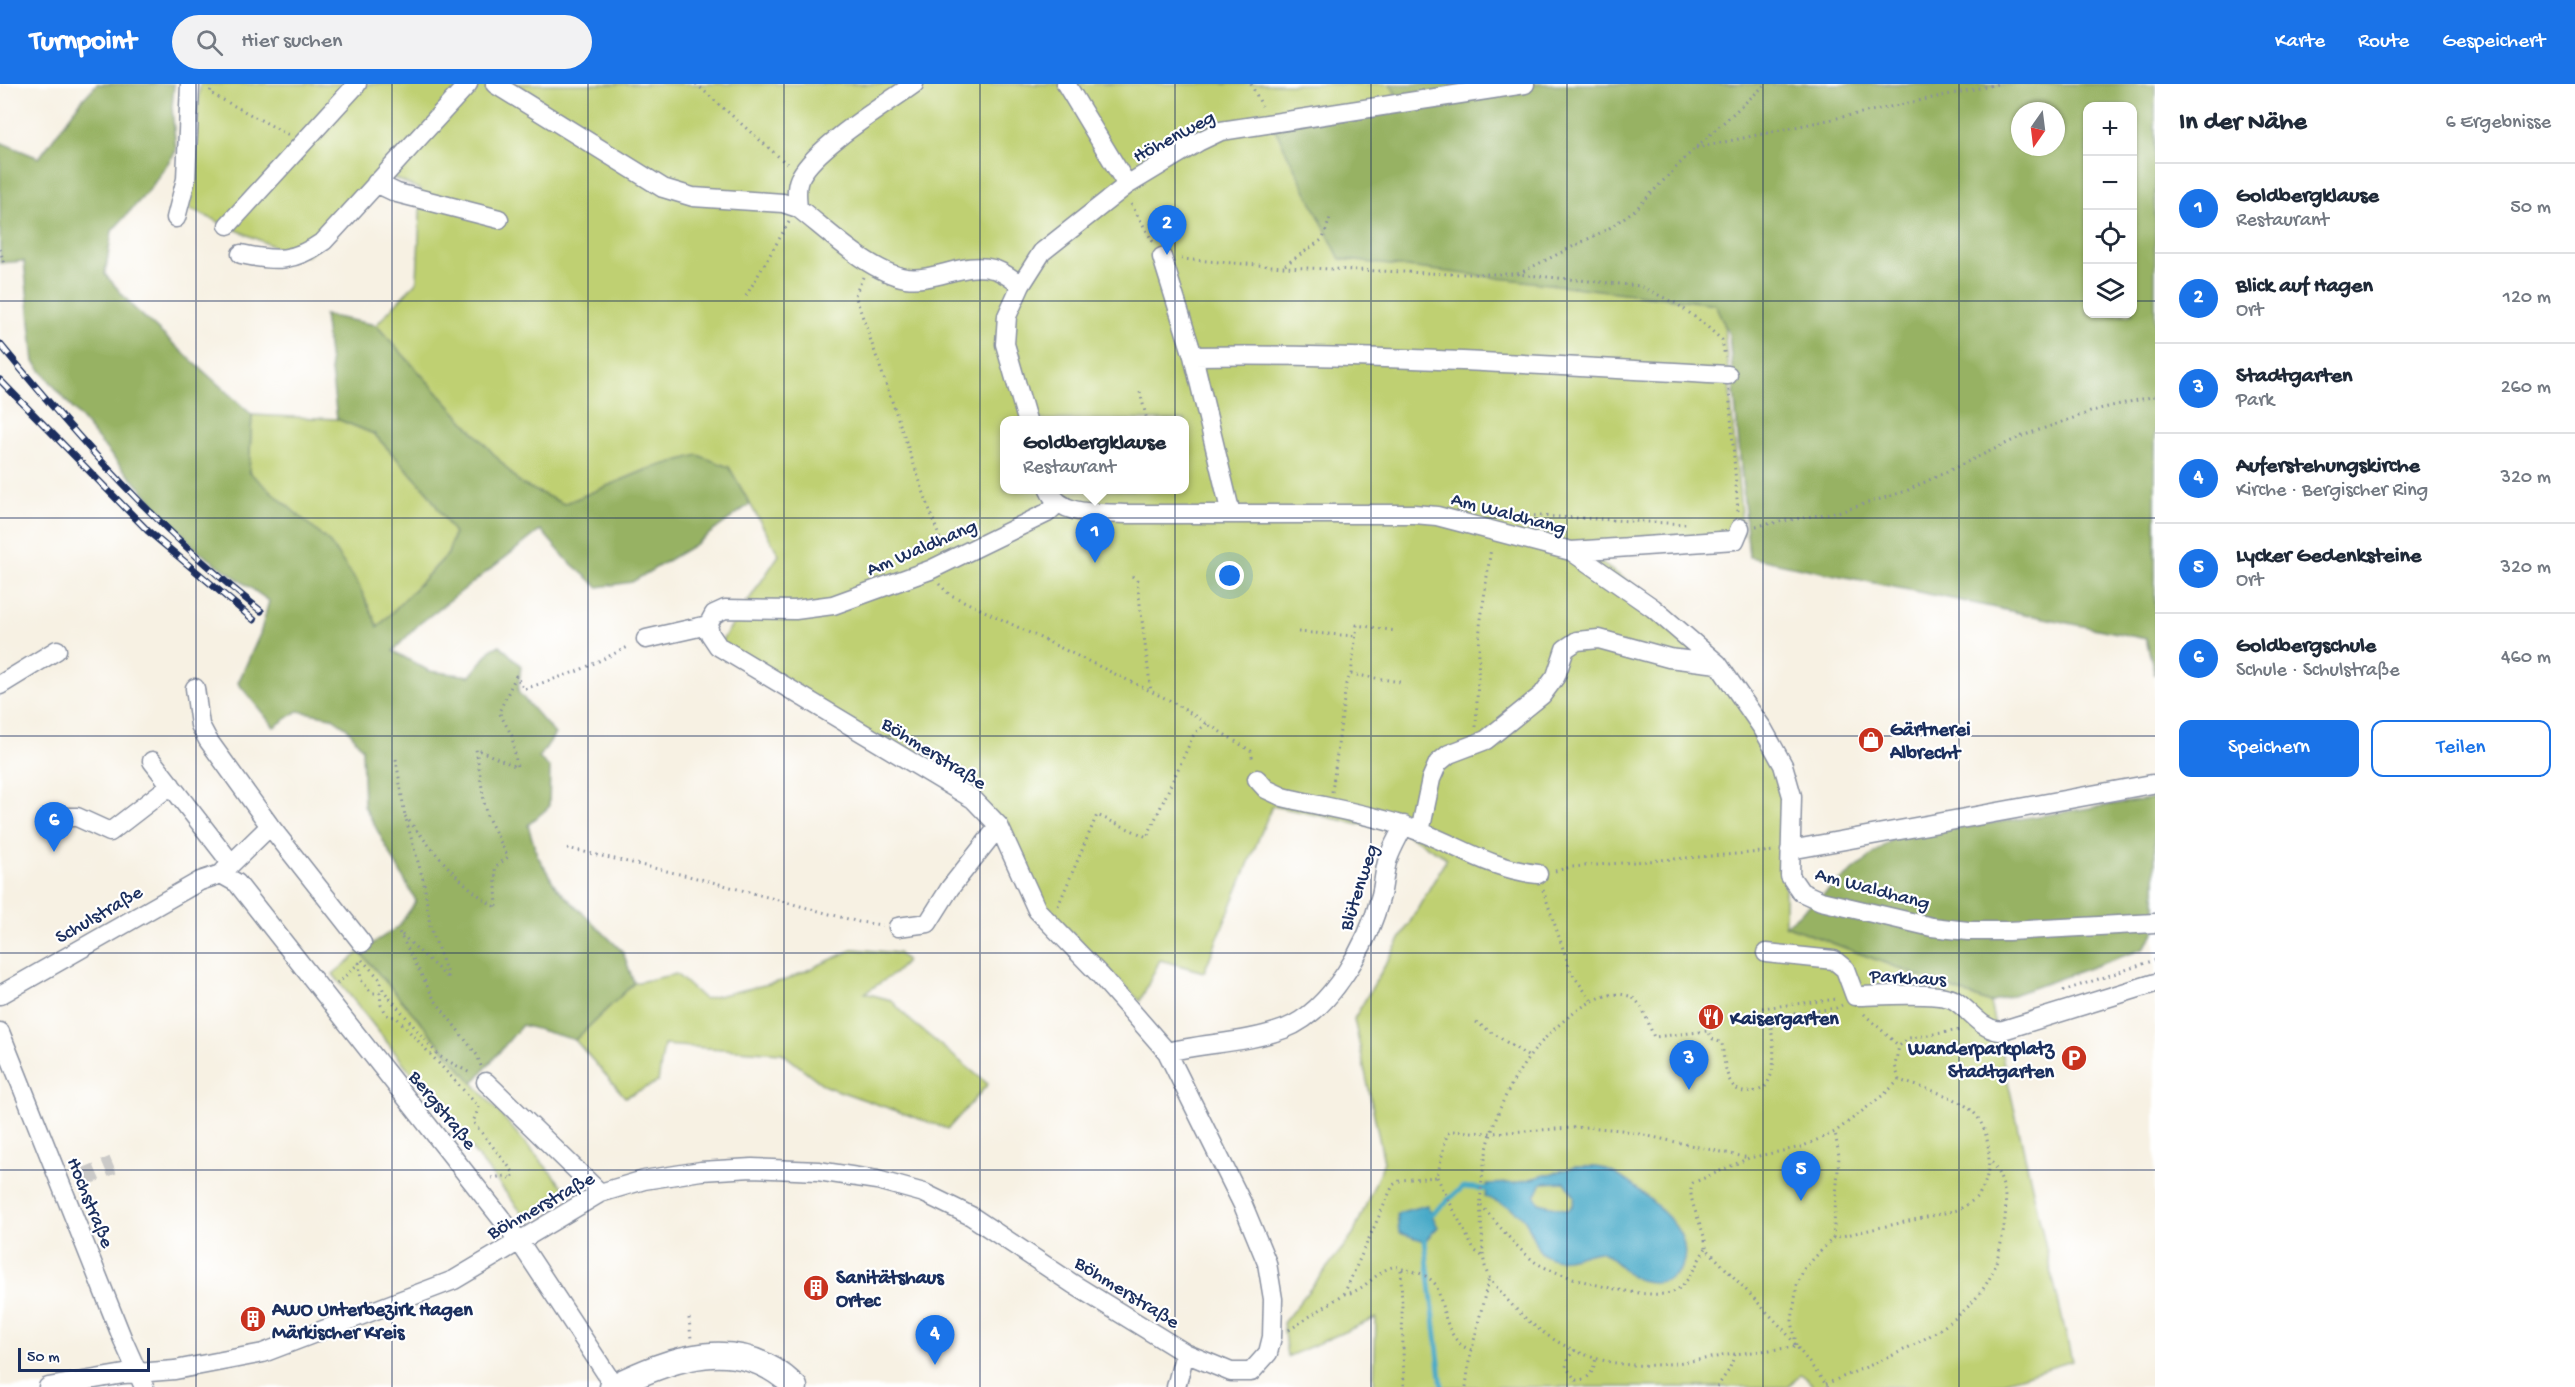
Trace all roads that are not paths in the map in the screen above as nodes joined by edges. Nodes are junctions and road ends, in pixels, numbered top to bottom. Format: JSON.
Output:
{"nodes":[{"id":1,"x":190,"y":84,"type":"edge"},
{"id":2,"x":357,"y":84,"type":"edge"},
{"id":3,"x":468,"y":84,"type":"edge"},
{"id":4,"x":495,"y":84,"type":"edge"},
{"id":5,"x":914,"y":84,"type":"edge"},
{"id":6,"x":1066,"y":84,"type":"edge"},
{"id":7,"x":1525,"y":84,"type":"edge"},
{"id":8,"x":376,"y":183,"type":"junction"},
{"id":9,"x":1124,"y":188,"type":"junction"},
{"id":10,"x":798,"y":208,"type":"junction"},
{"id":11,"x":176,"y":218,"type":"dead end"},
{"id":12,"x":499,"y":219,"type":"dead end"},
{"id":13,"x":228,"y":225,"type":"dead end"},
{"id":14,"x":241,"y":254,"type":"dead end"},
{"id":15,"x":1162,"y":257,"type":"road end"},
{"id":16,"x":1021,"y":285,"type":"junction"},
{"id":17,"x":1193,"y":356,"type":"junction"},
{"id":18,"x":1728,"y":375,"type":"dead end"},
{"id":19,"x":1026,"y":416,"type":"edge"},
{"id":20,"x":1053,"y":496,"type":"edge"},
{"id":21,"x":1231,"y":514,"type":"junction"},
{"id":22,"x":1740,"y":528,"type":"road end"},
{"id":23,"x":1571,"y":551,"type":"junction"},
{"id":24,"x":708,"y":625,"type":"junction"},
{"id":25,"x":646,"y":639,"type":"road end"},
{"id":26,"x":57,"y":650,"type":"dead end"},
{"id":27,"x":1718,"y":664,"type":"junction"},
{"id":28,"x":0,"y":685,"type":"edge"},
{"id":29,"x":195,"y":688,"type":"dead end"},
{"id":30,"x":152,"y":761,"type":"dead end"},
{"id":31,"x":1257,"y":779,"type":"road end"},
{"id":32,"x":2152,"y":784,"type":"dead end"},
{"id":33,"x":171,"y":785,"type":"junction"},
{"id":34,"x":270,"y":826,"type":"junction"},
{"id":35,"x":999,"y":826,"type":"junction"},
{"id":36,"x":54,"y":829,"type":"dead end"},
{"id":37,"x":1412,"y":829,"type":"junction"},
{"id":38,"x":1790,"y":850,"type":"junction"},
{"id":39,"x":226,"y":869,"type":"junction"},
{"id":40,"x":1538,"y":874,"type":"road end"},
{"id":41,"x":2155,"y":923,"type":"edge"},
{"id":42,"x":898,"y":927,"type":"road end"},
{"id":43,"x":362,"y":943,"type":"road end"},
{"id":44,"x":1767,"y":953,"type":"dead end"},
{"id":45,"x":2155,"y":983,"type":"edge"},
{"id":46,"x":0,"y":995,"type":"edge"},
{"id":47,"x":0,"y":1032,"type":"edge"},
{"id":48,"x":1167,"y":1052,"type":"junction"},
{"id":49,"x":486,"y":1082,"type":"road end"},
{"id":50,"x":600,"y":1193,"type":"junction"},
{"id":51,"x":519,"y":1241,"type":"junction"},
{"id":52,"x":1185,"y":1353,"type":"junction"},
{"id":53,"x":141,"y":1380,"type":"edge"},
{"id":54,"x":48,"y":1387,"type":"edge"},
{"id":55,"x":614,"y":1387,"type":"edge"},
{"id":56,"x":795,"y":1387,"type":"edge"},
{"id":57,"x":1176,"y":1387,"type":"edge"}],
"edges":[{"from":1,"to":11,"type":"street"},
{"from":2,"to":13,"type":"street"},
{"from":3,"to":8,"type":"street"},
{"from":4,"to":10,"type":"street"},
{"from":5,"to":10,"type":"street"},
{"from":6,"to":9,"type":"street"},
{"from":7,"to":9,"type":"street","name":"Höhenweg"},
{"from":8,"to":12,"type":"street"},
{"from":8,"to":14,"type":"street"},
{"from":9,"to":16,"type":"street","name":"Höhenweg"},
{"from":10,"to":16,"type":"street"},
{"from":15,"to":17,"type":"street"},
{"from":16,"to":19,"type":"street","name":"Höhenweg"},
{"from":17,"to":18,"type":"street"},
{"from":17,"to":21,"type":"street"},
{"from":20,"to":21,"type":"street","name":"Am Waldhang"},
{"from":20,"to":24,"type":"street","name":"Am Waldhang"},
{"from":21,"to":23,"type":"street","name":"Am Waldhang"},
{"from":22,"to":23,"type":"street"},
{"from":23,"to":27,"type":"street","name":"Am Waldhang"},
{"from":24,"to":25,"type":"street"},
{"from":24,"to":35,"type":"street","name":"Böhmerstraße"},
{"from":26,"to":28,"type":"street"},
{"from":27,"to":37,"type":"street","name":"Blütenweg"},
{"from":27,"to":38,"type":"street","name":"Am Waldhang"},
{"from":29,"to":34,"type":"street"},
{"from":30,"to":33,"type":"street","name":"Bergstraße"},
{"from":31,"to":37,"type":"street"},
{"from":32,"to":38,"type":"street"},
{"from":33,"to":36,"type":"street"},
{"from":33,"to":39,"type":"street","name":"Bergstraße"},
{"from":34,"to":39,"type":"street"},
{"from":34,"to":43,"type":"street"},
{"from":35,"to":42,"type":"street"},
{"from":35,"to":48,"type":"street","name":"Böhmerstraße"},
{"from":37,"to":40,"type":"street"},
{"from":37,"to":48,"type":"street","name":"Blütenweg"},
{"from":38,"to":41,"type":"street","name":"Am Waldhang"},
{"from":39,"to":46,"type":"street","name":"Schulstraße"},
{"from":39,"to":51,"type":"street","name":"Bergstraße"},
{"from":44,"to":45,"type":"street","name":"Parkhaus"},
{"from":47,"to":53,"type":"street","name":"Hochstraße"},
{"from":48,"to":52,"type":"street","name":"Böhmerstraße"},
{"from":49,"to":50,"type":"street"},
{"from":50,"to":51,"type":"street","name":"Böhmerstraße"},
{"from":50,"to":52,"type":"street","name":"Böhmerstraße"},
{"from":51,"to":53,"type":"street","name":"Böhmerstraße"},
{"from":51,"to":55,"type":"street","name":"Bergstraße"},
{"from":52,"to":57,"type":"street"},
{"from":53,"to":54,"type":"street","name":"Böhmerstraße"},
{"from":55,"to":56,"type":"main road"}]}
